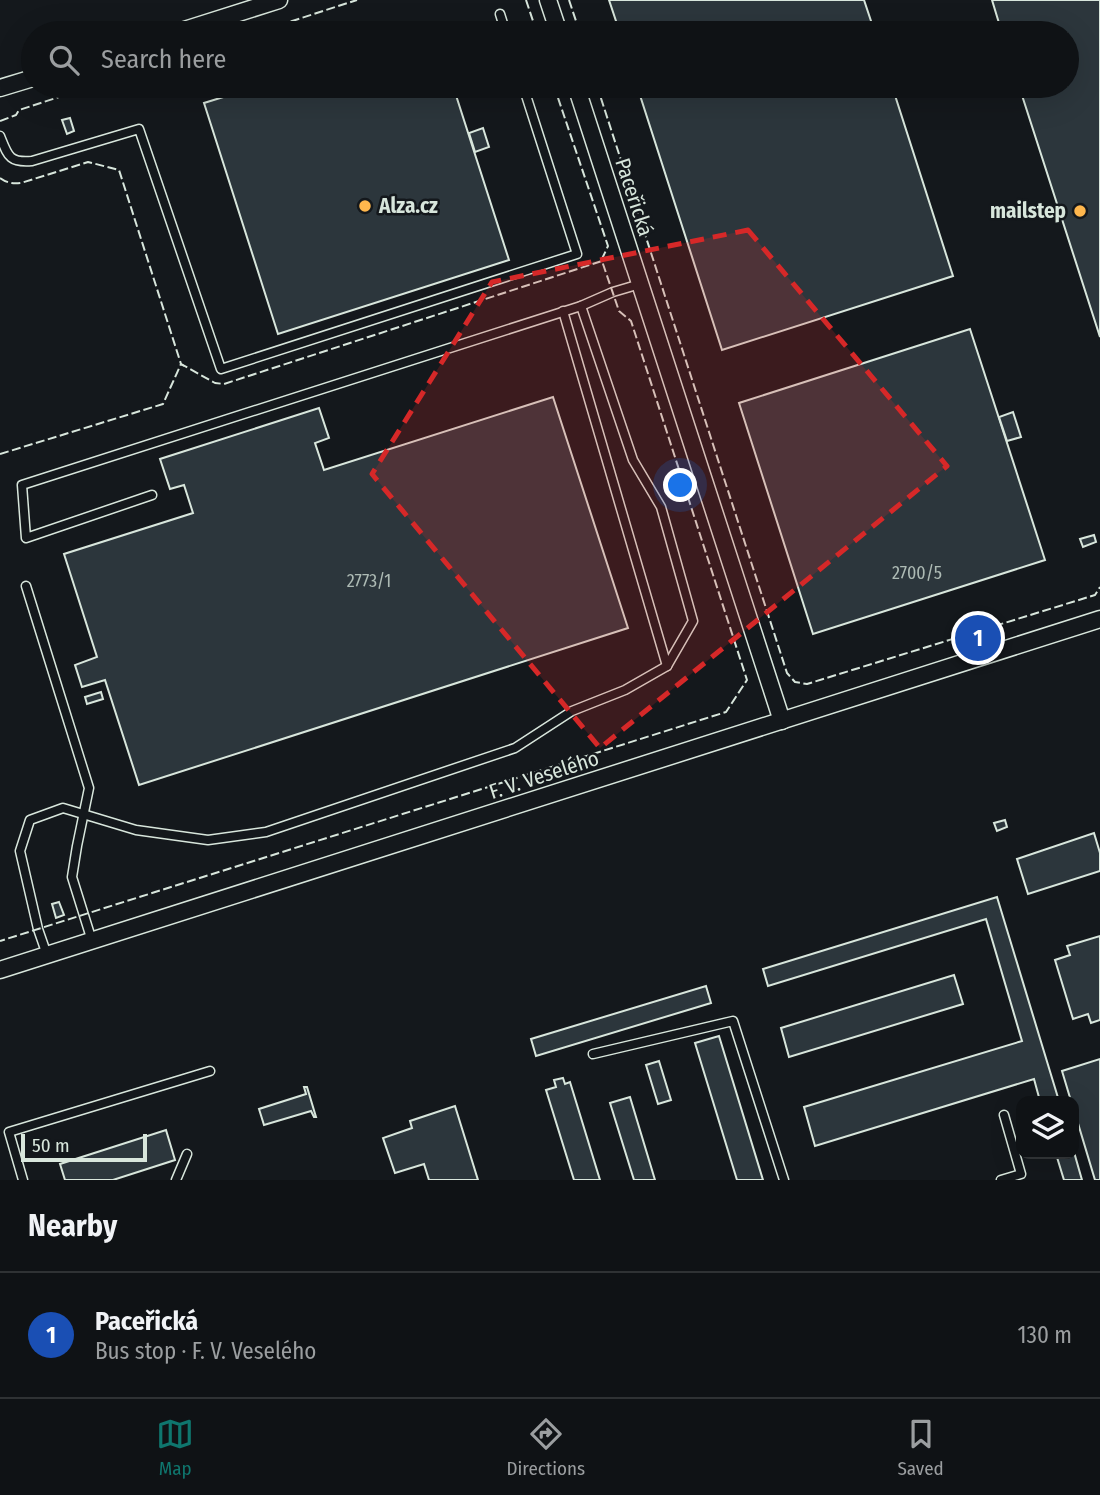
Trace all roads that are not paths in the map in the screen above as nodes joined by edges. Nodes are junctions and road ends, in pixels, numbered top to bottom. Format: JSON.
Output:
{"nodes":[{"id":1,"x":279,"y":0,"type":"edge"},
{"id":2,"x":548,"y":0,"type":"edge"},
{"id":3,"x":500,"y":14,"type":"dead end"},
{"id":4,"x":213,"y":21,"type":"edge"},
{"id":5,"x":502,"y":21,"type":"edge"},
{"id":6,"x":555,"y":21,"type":"edge"},
{"id":7,"x":21,"y":82,"type":"edge"},
{"id":8,"x":0,"y":88,"type":"edge"},
{"id":9,"x":527,"y":98,"type":"edge"},
{"id":10,"x":580,"y":98,"type":"edge"},
{"id":11,"x":0,"y":136,"type":"edge"},
{"id":12,"x":640,"y":284,"type":"junction"},
{"id":13,"x":581,"y":306,"type":"junction"},
{"id":14,"x":564,"y":311,"type":"junction"},
{"id":15,"x":152,"y":495,"type":"dead end"},
{"id":16,"x":26,"y":586,"type":"dead end"},
{"id":17,"x":1100,"y":619,"type":"edge"},
{"id":18,"x":667,"y":666,"type":"junction"},
{"id":19,"x":782,"y":720,"type":"junction"},
{"id":20,"x":84,"y":814,"type":"junction"},
{"id":21,"x":92,"y":941,"type":"junction"},
{"id":22,"x":47,"y":955,"type":"junction"},
{"id":23,"x":0,"y":970,"type":"edge"},
{"id":24,"x":593,"y":1054,"type":"dead end"},
{"id":25,"x":210,"y":1071,"type":"dead end"},
{"id":26,"x":1004,"y":1115,"type":"dead end"},
{"id":27,"x":187,"y":1153,"type":"dead end"},
{"id":28,"x":23,"y":1180,"type":"edge"},
{"id":29,"x":176,"y":1180,"type":"edge"},
{"id":30,"x":783,"y":1180,"type":"edge"},
{"id":31,"x":1001,"y":1180,"type":"edge"}],
"edges":[{"from":1,"to":4,"type":"street"},
{"from":2,"to":6,"type":"street"},
{"from":3,"to":5,"type":"lane"},
{"from":7,"to":8,"type":"street"},
{"from":9,"to":11,"type":"lane"},
{"from":10,"to":12,"type":"street","name":"Paceřická"},
{"from":12,"to":13,"type":"lane"},
{"from":12,"to":19,"type":"street","name":"Paceřická"},
{"from":13,"to":14,"type":"lane"},
{"from":13,"to":18,"type":"lane"},
{"from":14,"to":15,"type":"lane"},
{"from":14,"to":18,"type":"lane"},
{"from":16,"to":20,"type":"lane"},
{"from":17,"to":19,"type":"street","name":"F. V. Veselého"},
{"from":18,"to":20,"type":"lane"},
{"from":19,"to":21,"type":"street","name":"F. V. Veselého"},
{"from":20,"to":21,"type":"lane"},
{"from":20,"to":22,"type":"lane"},
{"from":21,"to":22,"type":"street","name":"F. V. Veselého"},
{"from":22,"to":23,"type":"street","name":"F. V. Veselého"},
{"from":24,"to":30,"type":"lane"},
{"from":25,"to":28,"type":"lane"},
{"from":26,"to":31,"type":"lane"},
{"from":27,"to":29,"type":"lane"}]}
